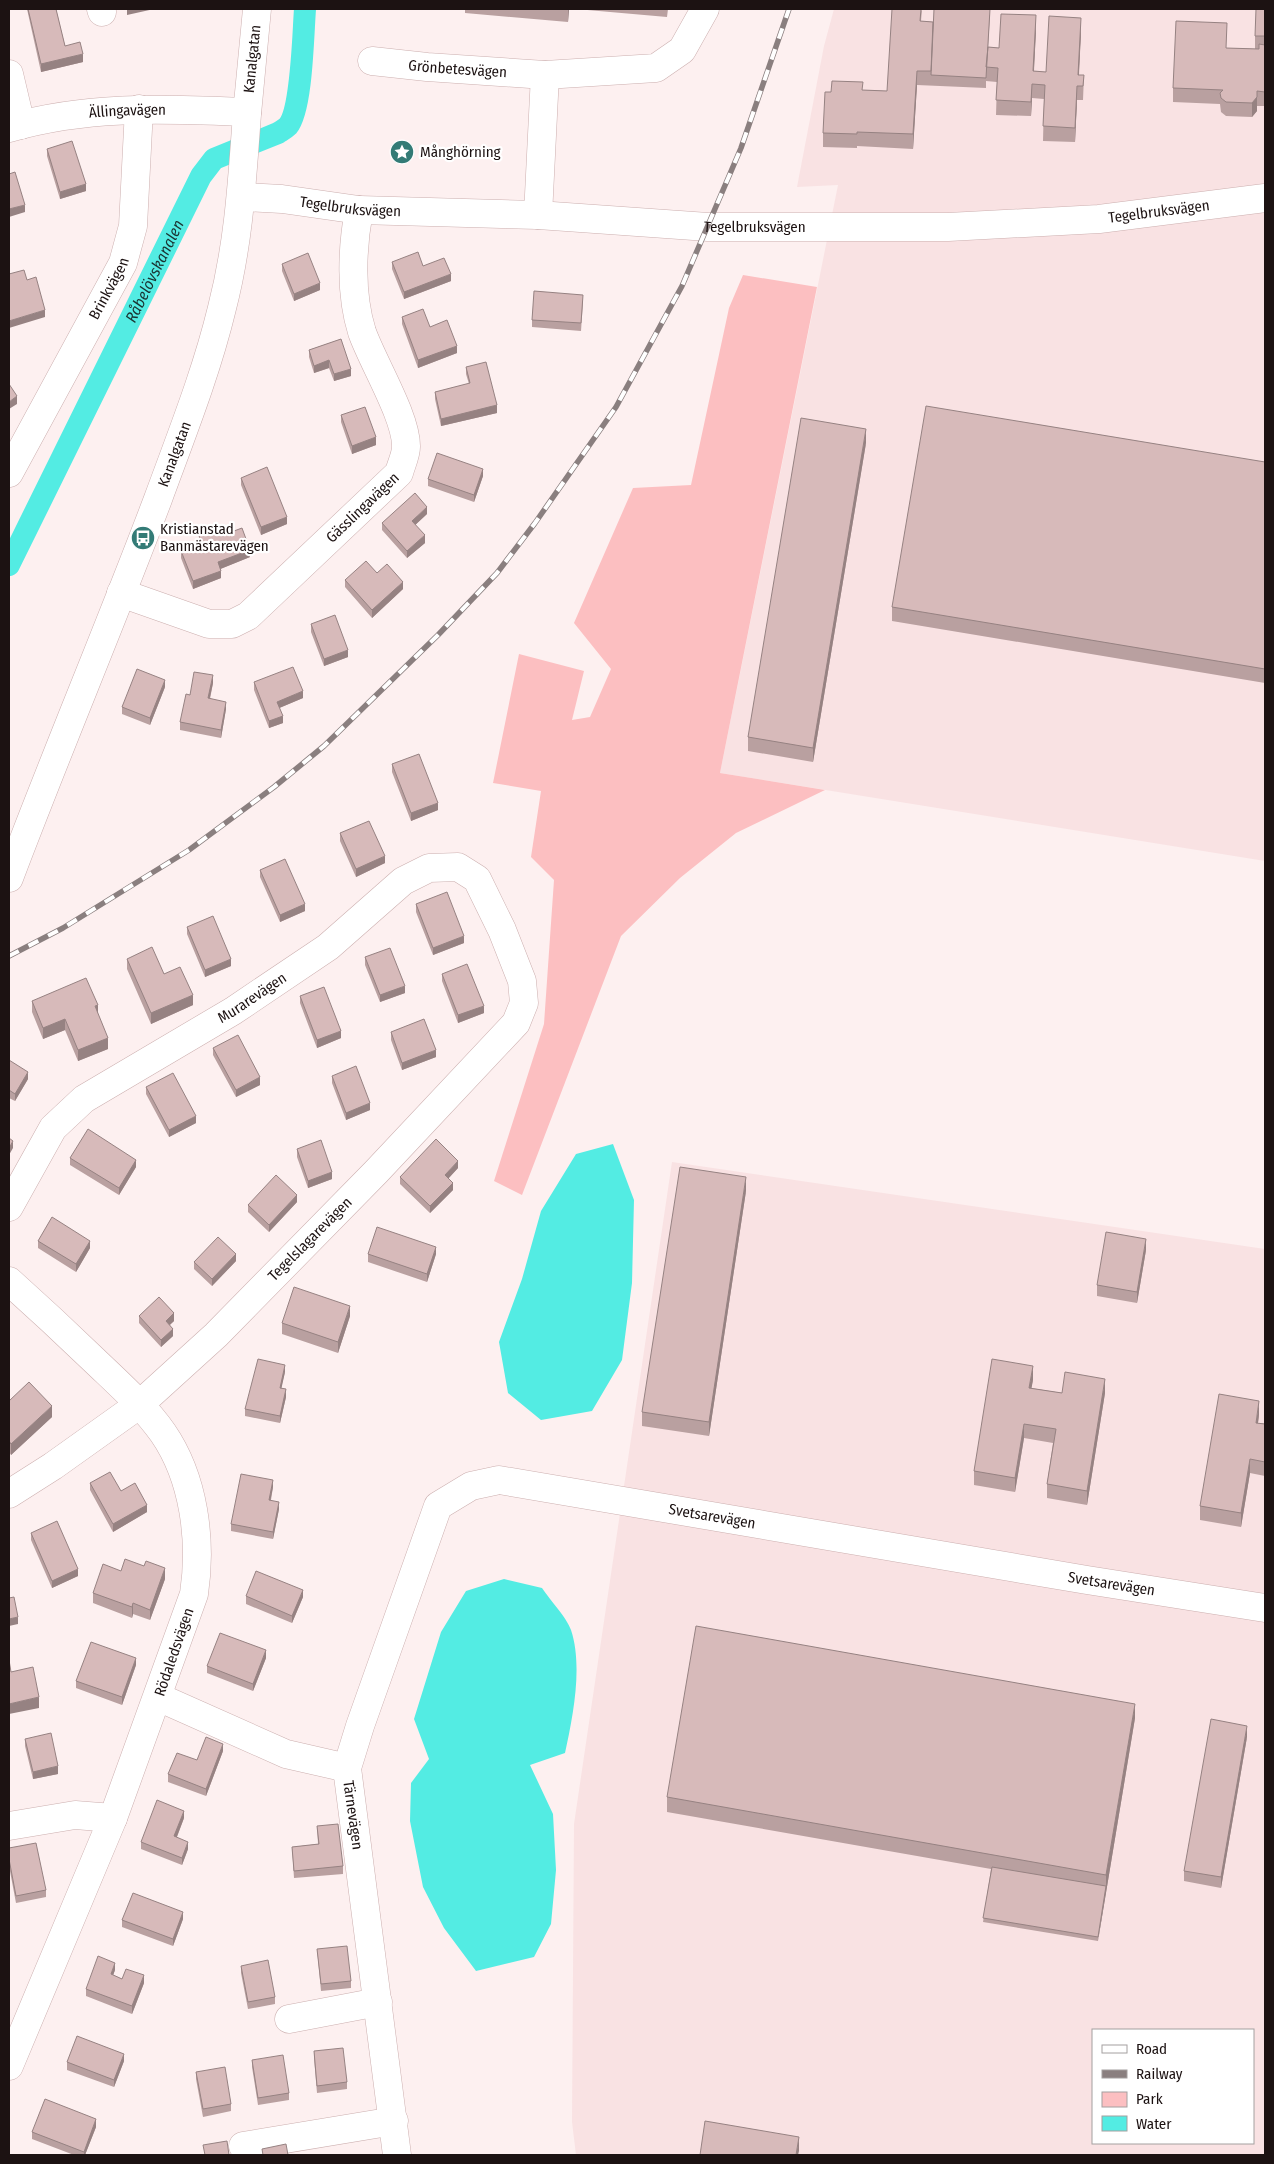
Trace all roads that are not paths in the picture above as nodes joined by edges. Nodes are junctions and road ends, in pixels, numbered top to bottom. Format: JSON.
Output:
{"nodes":[{"id":1,"x":257,"y":9,"type":"edge"},
{"id":2,"x":705,"y":9,"type":"edge"},
{"id":3,"x":372,"y":61,"type":"dead end"},
{"id":4,"x":9,"y":74,"type":"edge"},
{"id":5,"x":545,"y":75,"type":"junction"},
{"id":6,"x":139,"y":108,"type":"junction"},
{"id":7,"x":247,"y":124,"type":"junction"},
{"id":8,"x":15,"y":126,"type":"edge"},
{"id":9,"x":243,"y":185,"type":"junction"},
{"id":10,"x":1265,"y":198,"type":"edge"},
{"id":11,"x":359,"y":210,"type":"junction"},
{"id":12,"x":538,"y":215,"type":"junction"},
{"id":13,"x":13,"y":459,"type":"edge"},
{"id":14,"x":121,"y":593,"type":"junction"},
{"id":15,"x":18,"y":823,"type":"edge"},
{"id":16,"x":9,"y":878,"type":"edge"},
{"id":17,"x":502,"y":930,"type":"joint"},
{"id":18,"x":9,"y":1207,"type":"edge"},
{"id":19,"x":9,"y":1281,"type":"edge"},
{"id":20,"x":140,"y":1404,"type":"junction"},
{"id":21,"x":9,"y":1494,"type":"edge"},
{"id":22,"x":1265,"y":1608,"type":"edge"},
{"id":23,"x":158,"y":1697,"type":"junction"},
{"id":24,"x":347,"y":1768,"type":"junction"},
{"id":25,"x":113,"y":1818,"type":"junction"},
{"id":26,"x":9,"y":1826,"type":"edge"},
{"id":27,"x":378,"y":2002,"type":"junction"},
{"id":28,"x":289,"y":2019,"type":"dead end"},
{"id":29,"x":9,"y":2066,"type":"edge"},
{"id":30,"x":394,"y":2121,"type":"junction"},
{"id":31,"x":243,"y":2146,"type":"dead end"},
{"id":32,"x":397,"y":2155,"type":"edge"}],
"edges":[{"from":1,"to":7,"type":"street","name":"Kanalgatan"},
{"from":2,"to":5,"type":"street","name":"Grönbetesvägen"},
{"from":3,"to":5,"type":"street","name":"Grönbetesvägen"},
{"from":4,"to":8,"type":"street"},
{"from":5,"to":12,"type":"street"},
{"from":6,"to":7,"type":"street","name":"Ällingavägen"},
{"from":6,"to":8,"type":"street","name":"Ällingavägen"},
{"from":6,"to":13,"type":"street","name":"Brinkvägen"},
{"from":7,"to":9,"type":"street","name":"Kanalgatan"},
{"from":9,"to":11,"type":"street","name":"Tegelbruksvägen"},
{"from":9,"to":14,"type":"street","name":"Kanalgatan"},
{"from":10,"to":12,"type":"street","name":"Tegelbruksvägen"},
{"from":11,"to":12,"type":"street","name":"Tegelbruksvägen"},
{"from":11,"to":14,"type":"street","name":"Gässlingavägen"},
{"from":14,"to":15,"type":"street","name":"Kanalgatan"},
{"from":15,"to":16,"type":"street","name":"Kanalgatan"},
{"from":17,"to":18,"type":"street","name":"Murarevägen"},
{"from":17,"to":20,"type":"street","name":"Tegelslagarevägen"},
{"from":19,"to":20,"type":"street","name":"Rödaledsvägen"},
{"from":20,"to":21,"type":"street","name":"Tegelslagarevägen"},
{"from":20,"to":23,"type":"street","name":"Rödaledsvägen"},
{"from":22,"to":24,"type":"street","name":"Svetsarevägen"},
{"from":23,"to":24,"type":"street","name":"Tärnevägen"},
{"from":23,"to":25,"type":"street","name":"Rödaledsvägen"},
{"from":24,"to":27,"type":"street","name":"Tärnevägen"},
{"from":25,"to":26,"type":"street"},
{"from":25,"to":29,"type":"street","name":"Rödaledsvägen"},
{"from":27,"to":28,"type":"street"},
{"from":27,"to":30,"type":"street","name":"Tärnevägen"},
{"from":30,"to":31,"type":"street"},
{"from":30,"to":32,"type":"street","name":"Tärnevägen"}]}
